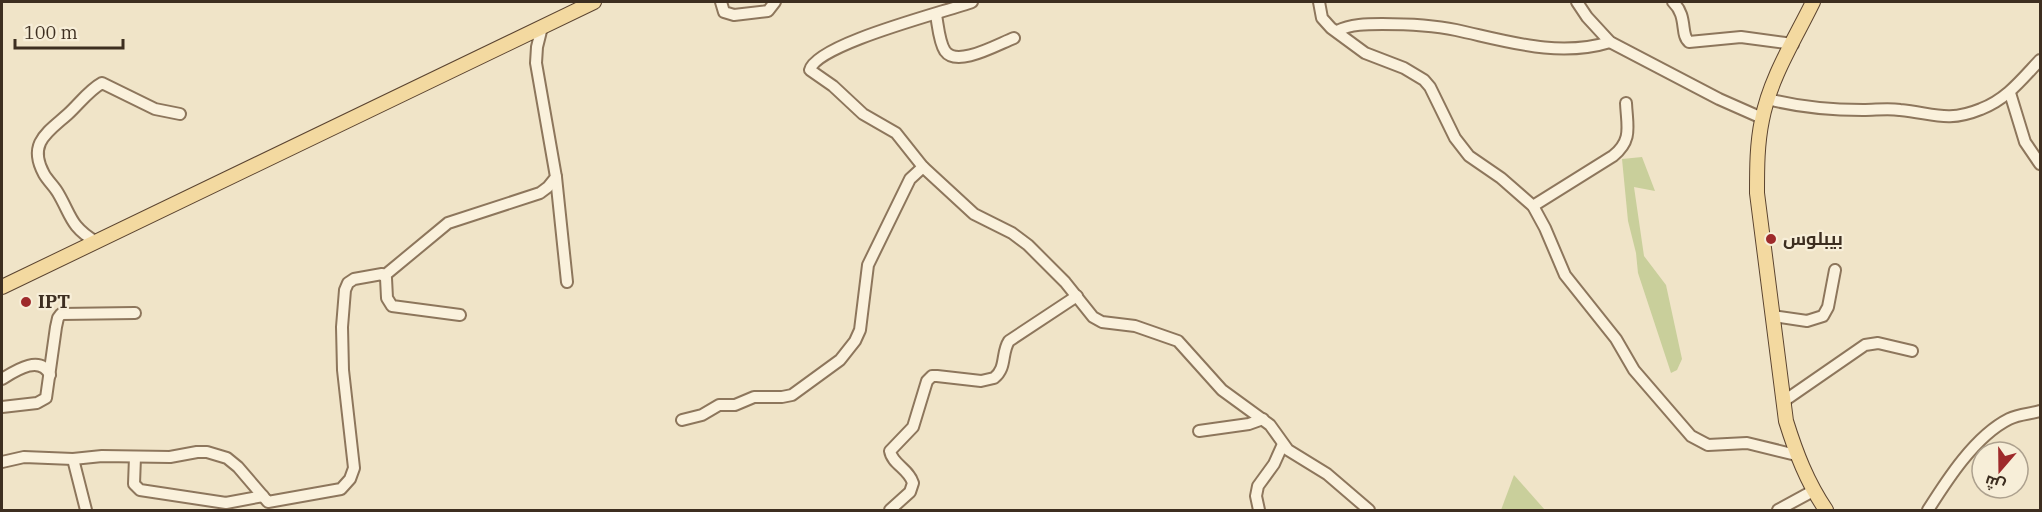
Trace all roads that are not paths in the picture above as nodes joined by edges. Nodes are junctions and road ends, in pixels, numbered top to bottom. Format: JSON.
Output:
{"nodes":[{"id":1,"x":594,"y":2,"type":"edge"},
{"id":2,"x":721,"y":2,"type":"edge"},
{"id":3,"x":775,"y":2,"type":"edge"},
{"id":4,"x":972,"y":2,"type":"edge"},
{"id":5,"x":1320,"y":2,"type":"edge"},
{"id":6,"x":1577,"y":2,"type":"edge"},
{"id":7,"x":1673,"y":2,"type":"edge"},
{"id":8,"x":1813,"y":2,"type":"edge"},
{"id":9,"x":936,"y":15,"type":"junction"},
{"id":10,"x":542,"y":27,"type":"junction"},
{"id":11,"x":1337,"y":31,"type":"junction"},
{"id":12,"x":1014,"y":38,"type":"dead end"},
{"id":13,"x":1611,"y":42,"type":"junction"},
{"id":14,"x":1793,"y":44,"type":"junction"},
{"id":15,"x":2040,"y":60,"type":"edge"},
{"id":16,"x":2010,"y":93,"type":"junction"},
{"id":17,"x":1767,"y":99,"type":"junction"},
{"id":18,"x":1626,"y":103,"type":"dead end"},
{"id":19,"x":180,"y":114,"type":"dead end"},
{"id":20,"x":1762,"y":118,"type":"junction"},
{"id":21,"x":2040,"y":164,"type":"edge"},
{"id":22,"x":923,"y":167,"type":"junction"},
{"id":23,"x":556,"y":177,"type":"junction"},
{"id":24,"x":1533,"y":206,"type":"junction"},
{"id":25,"x":96,"y":242,"type":"junction"},
{"id":26,"x":1835,"y":270,"type":"dead end"},
{"id":27,"x":384,"y":276,"type":"junction"},
{"id":28,"x":567,"y":282,"type":"dead end"},
{"id":29,"x":2,"y":287,"type":"edge"},
{"id":30,"x":1077,"y":296,"type":"junction"},
{"id":31,"x":135,"y":313,"type":"dead end"},
{"id":32,"x":460,"y":315,"type":"dead end"},
{"id":33,"x":1773,"y":316,"type":"junction"},
{"id":34,"x":1912,"y":351,"type":"dead end"},
{"id":35,"x":50,"y":375,"type":"junction"},
{"id":36,"x":2,"y":379,"type":"edge"},
{"id":37,"x":1784,"y":401,"type":"junction"},
{"id":38,"x":2,"y":407,"type":"edge"},
{"id":39,"x":2040,"y":411,"type":"edge"},
{"id":40,"x":1263,"y":419,"type":"junction"},
{"id":41,"x":682,"y":420,"type":"dead end"},
{"id":42,"x":1198,"y":431,"type":"dead end"},
{"id":43,"x":1283,"y":444,"type":"junction"},
{"id":44,"x":1796,"y":456,"type":"junction"},
{"id":45,"x":135,"y":457,"type":"junction"},
{"id":46,"x":73,"y":459,"type":"junction"},
{"id":47,"x":2,"y":462,"type":"edge"},
{"id":48,"x":1813,"y":491,"type":"junction"},
{"id":49,"x":268,"y":503,"type":"edge"},
{"id":50,"x":86,"y":510,"type":"edge"},
{"id":51,"x":890,"y":510,"type":"edge"},
{"id":52,"x":1259,"y":510,"type":"edge"},
{"id":53,"x":1369,"y":510,"type":"edge"},
{"id":54,"x":1778,"y":510,"type":"edge"},
{"id":55,"x":1826,"y":510,"type":"edge"},
{"id":56,"x":1928,"y":510,"type":"edge"}],
"edges":[{"from":1,"to":10,"type":"main road"},
{"from":2,"to":3,"type":"street"},
{"from":4,"to":9,"type":"street"},
{"from":5,"to":11,"type":"street"},
{"from":6,"to":13,"type":"street"},
{"from":7,"to":14,"type":"street"},
{"from":8,"to":14,"type":"main road"},
{"from":9,"to":12,"type":"street"},
{"from":9,"to":22,"type":"street"},
{"from":10,"to":23,"type":"street"},
{"from":10,"to":25,"type":"main road"},
{"from":11,"to":13,"type":"street"},
{"from":11,"to":24,"type":"street"},
{"from":13,"to":20,"type":"street"},
{"from":14,"to":17,"type":"main road"},
{"from":15,"to":16,"type":"street"},
{"from":16,"to":17,"type":"street"},
{"from":16,"to":21,"type":"street"},
{"from":17,"to":20,"type":"main road"},
{"from":18,"to":24,"type":"street"},
{"from":19,"to":25,"type":"street"},
{"from":20,"to":33,"type":"main road"},
{"from":22,"to":30,"type":"street"},
{"from":22,"to":41,"type":"street"},
{"from":23,"to":27,"type":"street"},
{"from":23,"to":28,"type":"street"},
{"from":24,"to":44,"type":"street"},
{"from":25,"to":29,"type":"main road"},
{"from":26,"to":33,"type":"street"},
{"from":27,"to":32,"type":"street"},
{"from":27,"to":49,"type":"street"},
{"from":30,"to":40,"type":"street"},
{"from":30,"to":51,"type":"street"},
{"from":31,"to":35,"type":"street"},
{"from":33,"to":37,"type":"main road"},
{"from":34,"to":37,"type":"street"},
{"from":35,"to":36,"type":"street"},
{"from":35,"to":38,"type":"street"},
{"from":37,"to":44,"type":"main road"},
{"from":39,"to":56,"type":"street"},
{"from":40,"to":42,"type":"street"},
{"from":40,"to":43,"type":"street"},
{"from":43,"to":52,"type":"street"},
{"from":43,"to":53,"type":"street"},
{"from":44,"to":48,"type":"main road"},
{"from":45,"to":46,"type":"street"},
{"from":45,"to":49,"type":"street"},
{"from":45,"to":49,"type":"street"},
{"from":46,"to":47,"type":"street"},
{"from":46,"to":50,"type":"street"},
{"from":48,"to":54,"type":"street"},
{"from":48,"to":55,"type":"main road"}]}
